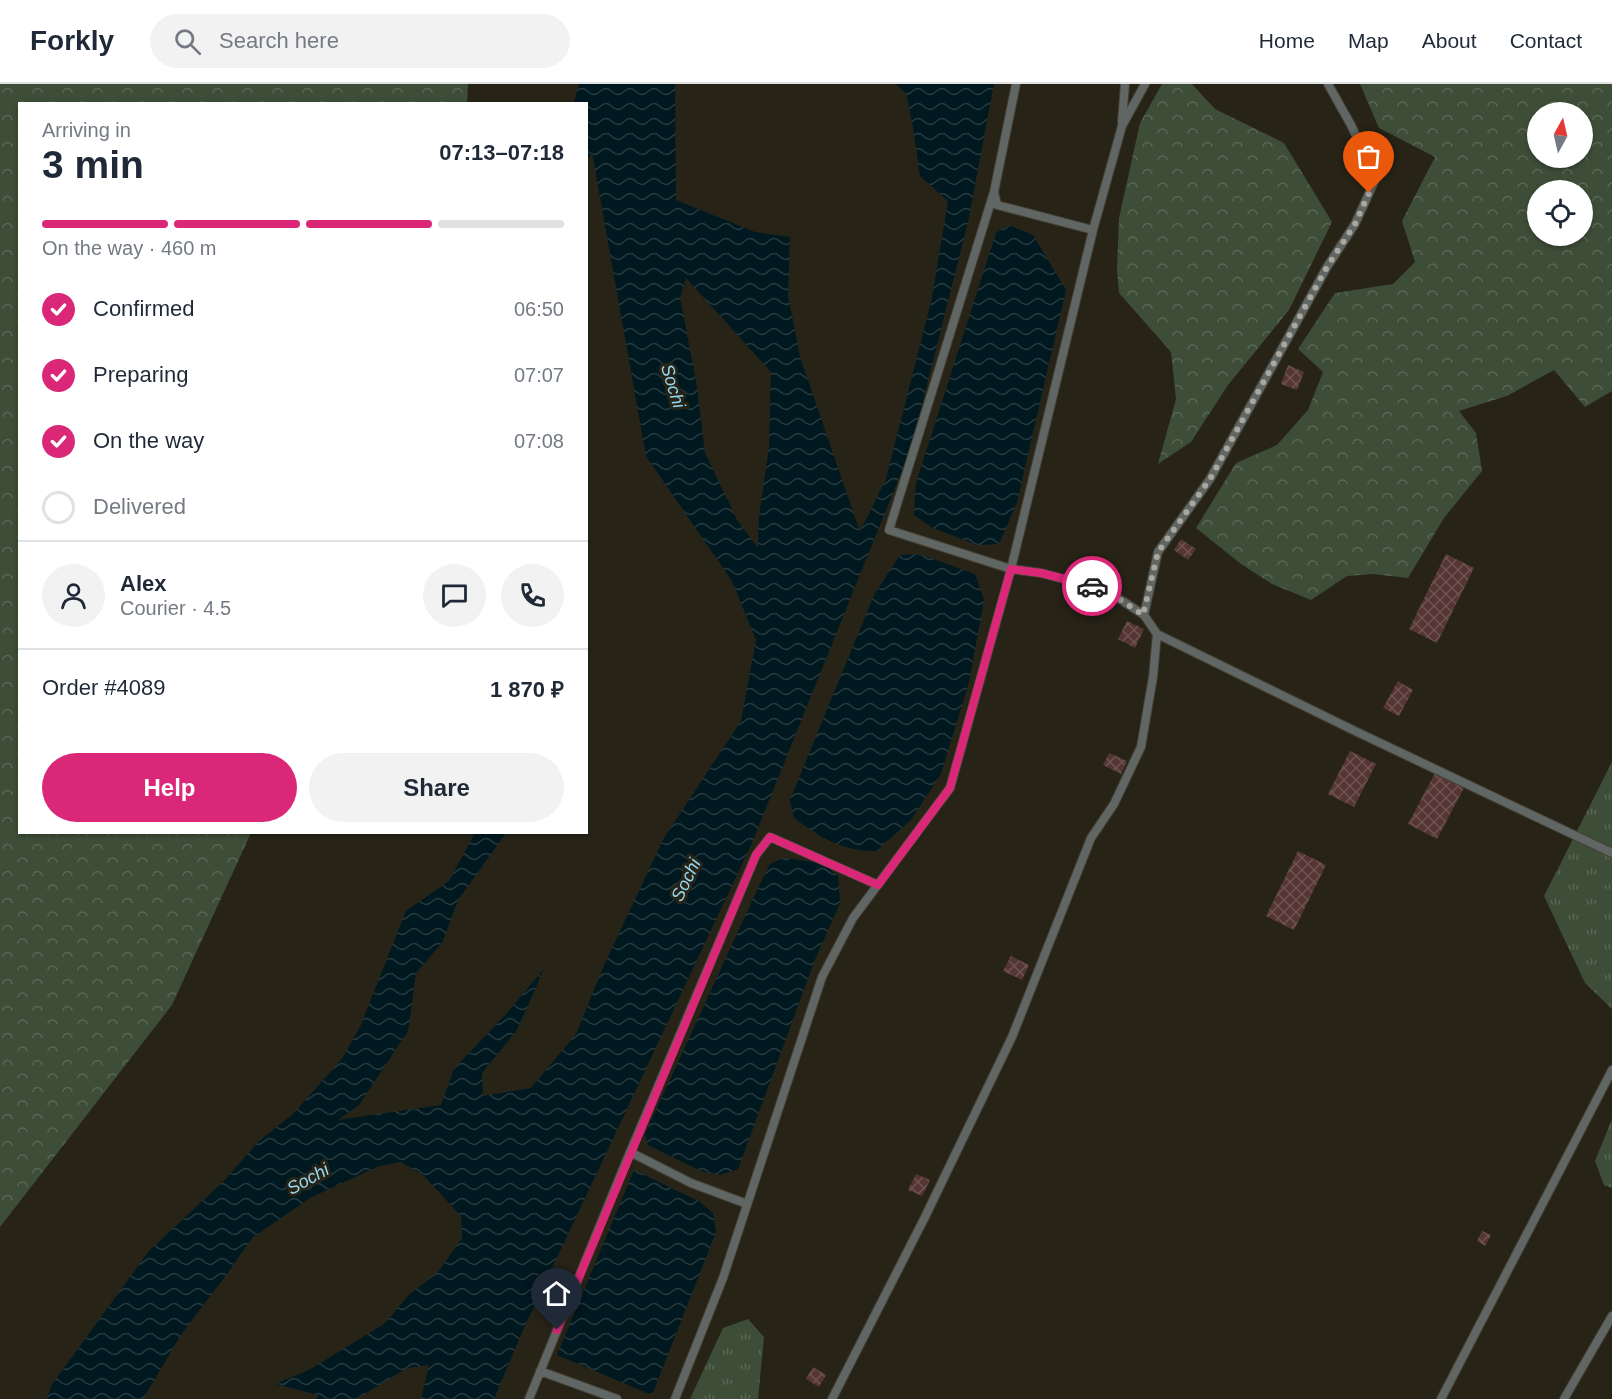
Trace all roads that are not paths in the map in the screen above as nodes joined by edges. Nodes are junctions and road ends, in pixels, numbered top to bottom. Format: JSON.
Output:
{"nodes":[{"id":1,"x":1016,"y":84,"type":"edge"},
{"id":2,"x":1125,"y":84,"type":"edge"},
{"id":3,"x":1145,"y":84,"type":"edge"},
{"id":4,"x":1328,"y":84,"type":"edge"},
{"id":5,"x":1122,"y":126,"type":"junction"},
{"id":6,"x":994,"y":192,"type":"junction"},
{"id":7,"x":1093,"y":230,"type":"junction"},
{"id":8,"x":1011,"y":569,"type":"junction"},
{"id":9,"x":1143,"y":615,"type":"junction"},
{"id":10,"x":1157,"y":634,"type":"junction"},
{"id":11,"x":1612,"y":853,"type":"edge"},
{"id":12,"x":878,"y":885,"type":"junction"},
{"id":13,"x":1612,"y":1070,"type":"edge"},
{"id":14,"x":630,"y":1152,"type":"junction"},
{"id":15,"x":747,"y":1204,"type":"junction"},
{"id":16,"x":1612,"y":1316,"type":"edge"},
{"id":17,"x":540,"y":1371,"type":"junction"},
{"id":18,"x":529,"y":1399,"type":"edge"},
{"id":19,"x":617,"y":1399,"type":"edge"},
{"id":20,"x":675,"y":1399,"type":"edge"},
{"id":21,"x":832,"y":1399,"type":"edge"},
{"id":22,"x":1441,"y":1399,"type":"edge"},
{"id":23,"x":1564,"y":1399,"type":"edge"}],
"edges":[{"from":1,"to":6,"type":"lane"},
{"from":2,"to":5,"type":"lane"},
{"from":3,"to":5,"type":"lane"},
{"from":4,"to":9,"type":"lane"},
{"from":5,"to":7,"type":"lane"},
{"from":6,"to":7,"type":"lane"},
{"from":6,"to":8,"type":"lane"},
{"from":7,"to":8,"type":"lane"},
{"from":8,"to":9,"type":"lane"},
{"from":8,"to":12,"type":"lane"},
{"from":9,"to":10,"type":"lane"},
{"from":10,"to":11,"type":"lane"},
{"from":10,"to":21,"type":"lane"},
{"from":12,"to":14,"type":"lane"},
{"from":12,"to":15,"type":"lane"},
{"from":13,"to":22,"type":"lane"},
{"from":14,"to":15,"type":"lane"},
{"from":14,"to":17,"type":"lane"},
{"from":15,"to":20,"type":"lane"},
{"from":16,"to":23,"type":"lane"},
{"from":17,"to":18,"type":"lane"},
{"from":17,"to":19,"type":"lane"}]}
